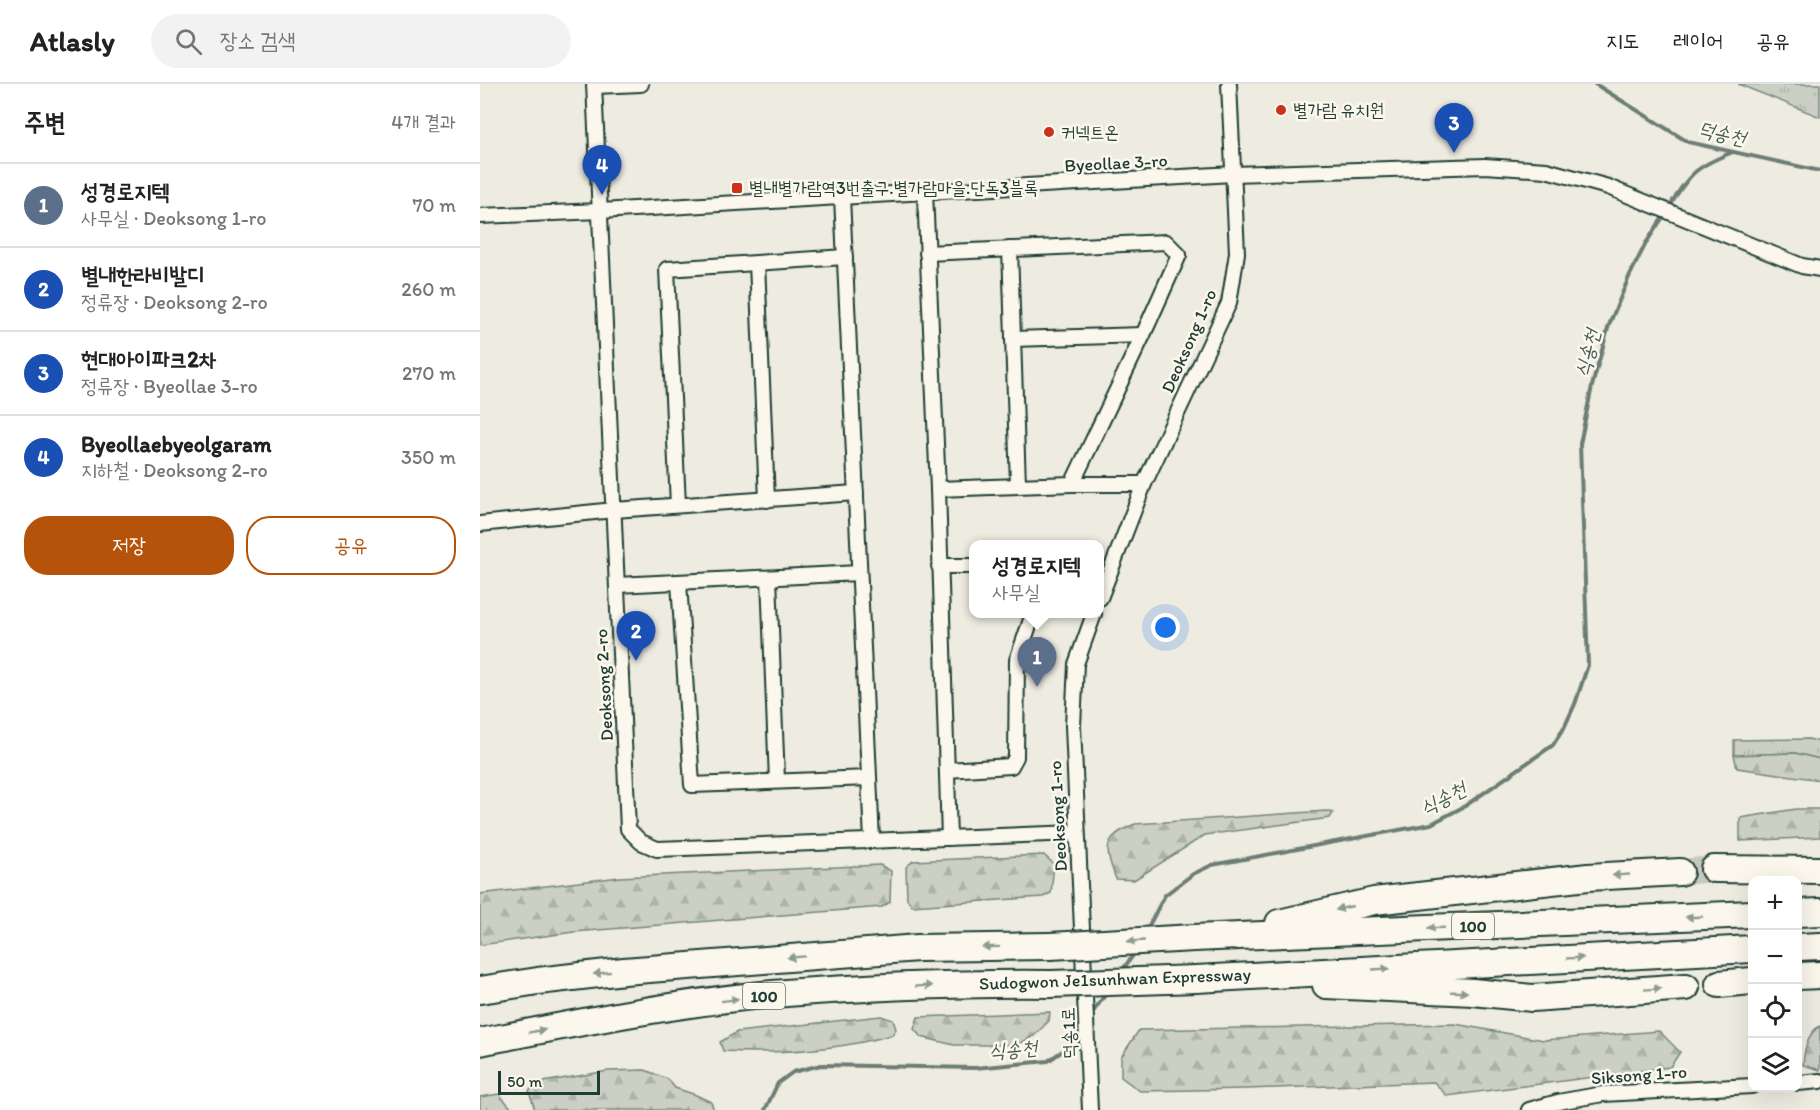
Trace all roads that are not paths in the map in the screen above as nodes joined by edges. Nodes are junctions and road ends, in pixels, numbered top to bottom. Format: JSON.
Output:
{"nodes":[{"id":1,"x":641,"y":84,"type":"edge"},
{"id":2,"x":1229,"y":84,"type":"edge"},
{"id":3,"x":595,"y":85,"type":"edge"},
{"id":4,"x":1233,"y":174,"type":"junction"},
{"id":5,"x":925,"y":192,"type":"junction"},
{"id":6,"x":842,"y":197,"type":"junction"},
{"id":7,"x":600,"y":211,"type":"junction"},
{"id":8,"x":480,"y":216,"type":"edge"},
{"id":9,"x":1010,"y":249,"type":"junction"},
{"id":10,"x":927,"y":253,"type":"junction"},
{"id":11,"x":845,"y":257,"type":"junction"},
{"id":12,"x":756,"y":263,"type":"junction"},
{"id":13,"x":1820,"y":269,"type":"edge"},
{"id":14,"x":1143,"y":335,"type":"junction"},
{"id":15,"x":1013,"y":339,"type":"junction"},
{"id":16,"x":1072,"y":484,"type":"junction"},
{"id":17,"x":1144,"y":484,"type":"junction"},
{"id":18,"x":1018,"y":485,"type":"junction"},
{"id":19,"x":938,"y":489,"type":"junction"},
{"id":20,"x":856,"y":493,"type":"junction"},
{"id":21,"x":767,"y":500,"type":"junction"},
{"id":22,"x":678,"y":505,"type":"junction"},
{"id":23,"x":614,"y":510,"type":"junction"},
{"id":24,"x":480,"y":524,"type":"edge"},
{"id":25,"x":1106,"y":563,"type":"edge"},
{"id":26,"x":969,"y":566,"type":"edge"},
{"id":27,"x":939,"y":567,"type":"junction"},
{"id":28,"x":859,"y":573,"type":"junction"},
{"id":29,"x":769,"y":578,"type":"junction"},
{"id":30,"x":679,"y":582,"type":"junction"},
{"id":31,"x":617,"y":585,"type":"junction"},
{"id":32,"x":1032,"y":618,"type":"edge"},
{"id":33,"x":1093,"y":618,"type":"edge"},
{"id":34,"x":947,"y":770,"type":"junction"},
{"id":35,"x":869,"y":778,"type":"junction"},
{"id":36,"x":777,"y":781,"type":"junction"},
{"id":37,"x":1077,"y":833,"type":"junction"},
{"id":38,"x":949,"y":838,"type":"junction"},
{"id":39,"x":872,"y":841,"type":"junction"},
{"id":40,"x":1714,"y":869,"type":"tunnel mouth"},
{"id":41,"x":1820,"y":870,"type":"edge"},
{"id":42,"x":1680,"y":872,"type":"tunnel mouth"},
{"id":43,"x":1820,"y":912,"type":"edge"},
{"id":44,"x":1802,"y":913,"type":"edge"},
{"id":45,"x":1748,"y":915,"type":"edge"},
{"id":46,"x":1204,"y":938,"type":"junction"},
{"id":47,"x":1820,"y":946,"type":"edge"},
{"id":48,"x":1802,"y":947,"type":"edge"},
{"id":49,"x":1748,"y":949,"type":"edge"},
{"id":50,"x":1820,"y":975,"type":"edge"},
{"id":51,"x":1802,"y":976,"type":"edge"},
{"id":52,"x":1204,"y":978,"type":"junction"},
{"id":53,"x":1748,"y":981,"type":"edge"},
{"id":54,"x":1719,"y":984,"type":"dead end"},
{"id":55,"x":1085,"y":985,"type":"joint"},
{"id":56,"x":1686,"y":987,"type":"dead end"},
{"id":57,"x":480,"y":990,"type":"edge"},
{"id":58,"x":480,"y":1042,"type":"edge"},
{"id":59,"x":1820,"y":1082,"type":"edge"},
{"id":60,"x":1802,"y":1083,"type":"edge"},
{"id":61,"x":1748,"y":1086,"type":"edge"},
{"id":62,"x":1090,"y":1110,"type":"edge"},
{"id":63,"x":1529,"y":1110,"type":"edge"}],
"edges":[{"from":1,"to":3,"type":"street"},
{"from":2,"to":4,"type":"street","name":"Deoksong 1-ro"},
{"from":3,"to":7,"type":"street","name":"Deoksong 2-ro"},
{"from":4,"to":5,"type":"street","name":"Byeollae 3-ro"},
{"from":4,"to":13,"type":"street","name":"Byeollae 3-ro"},
{"from":4,"to":17,"type":"street","name":"Deoksong 1-ro"},
{"from":5,"to":6,"type":"street","name":"Byeollae 3-ro"},
{"from":5,"to":10,"type":"street"},
{"from":6,"to":7,"type":"street","name":"Byeollae 3-ro"},
{"from":6,"to":11,"type":"street"},
{"from":7,"to":8,"type":"street","name":"Byeollae 3-ro"},
{"from":7,"to":23,"type":"street","name":"Deoksong 2-ro"},
{"from":9,"to":10,"type":"street"},
{"from":9,"to":14,"type":"street"},
{"from":9,"to":15,"type":"street"},
{"from":10,"to":19,"type":"street"},
{"from":11,"to":12,"type":"street"},
{"from":11,"to":20,"type":"street"},
{"from":12,"to":21,"type":"street"},
{"from":12,"to":22,"type":"street"},
{"from":14,"to":15,"type":"street"},
{"from":14,"to":16,"type":"street"},
{"from":15,"to":18,"type":"street"},
{"from":16,"to":17,"type":"street"},
{"from":16,"to":18,"type":"street"},
{"from":17,"to":25,"type":"street","name":"Deoksong 1-ro"},
{"from":18,"to":19,"type":"street"},
{"from":19,"to":27,"type":"street"},
{"from":20,"to":21,"type":"street"},
{"from":20,"to":28,"type":"street"},
{"from":21,"to":22,"type":"street"},
{"from":22,"to":23,"type":"street"},
{"from":23,"to":24,"type":"street"},
{"from":23,"to":31,"type":"street","name":"Deoksong 2-ro"},
{"from":26,"to":27,"type":"street"},
{"from":27,"to":34,"type":"street"},
{"from":28,"to":29,"type":"street"},
{"from":28,"to":35,"type":"street"},
{"from":29,"to":30,"type":"street"},
{"from":29,"to":36,"type":"street"},
{"from":30,"to":31,"type":"street"},
{"from":30,"to":36,"type":"street"},
{"from":31,"to":39,"type":"street","name":"Deoksong 2-ro"},
{"from":32,"to":34,"type":"street"},
{"from":33,"to":37,"type":"street","name":"Deoksong 1-ro"},
{"from":34,"to":38,"type":"street"},
{"from":35,"to":36,"type":"street"},
{"from":35,"to":39,"type":"street"},
{"from":37,"to":38,"type":"street","name":"Deoksong 2-ro"},
{"from":37,"to":55,"type":"street","name":"Deoksong 1-ro"},
{"from":38,"to":39,"type":"street","name":"Deoksong 2-ro"},
{"from":40,"to":41,"type":"highway"},
{"from":42,"to":46,"type":"highway","one_way":true},
{"from":43,"to":44,"type":"highway"},
{"from":45,"to":46,"type":"highway","name":"Sudogwon Je1sunhwan Expressway","number":"100","one_way":true},
{"from":46,"to":57,"type":"highway","name":"Sudogwon Je1sunhwan Expressway","number":"100","one_way":true,"bridge":true},
{"from":47,"to":48,"type":"highway"},
{"from":52,"to":49,"type":"highway","name":"Sudogwon Je1sunhwan Expressway","number":"100","one_way":true},
{"from":50,"to":51,"type":"highway"},
{"from":52,"to":56,"type":"highway","one_way":true},
{"from":58,"to":52,"type":"highway","name":"Sudogwon Je1sunhwan Expressway","number":"100","one_way":true,"bridge":true},
{"from":53,"to":54,"type":"highway"},
{"from":55,"to":62,"type":"street","name":"덕송1로"},
{"from":59,"to":60,"type":"street"},
{"from":61,"to":63,"type":"street","name":"Siksong 1-ro"}]}
